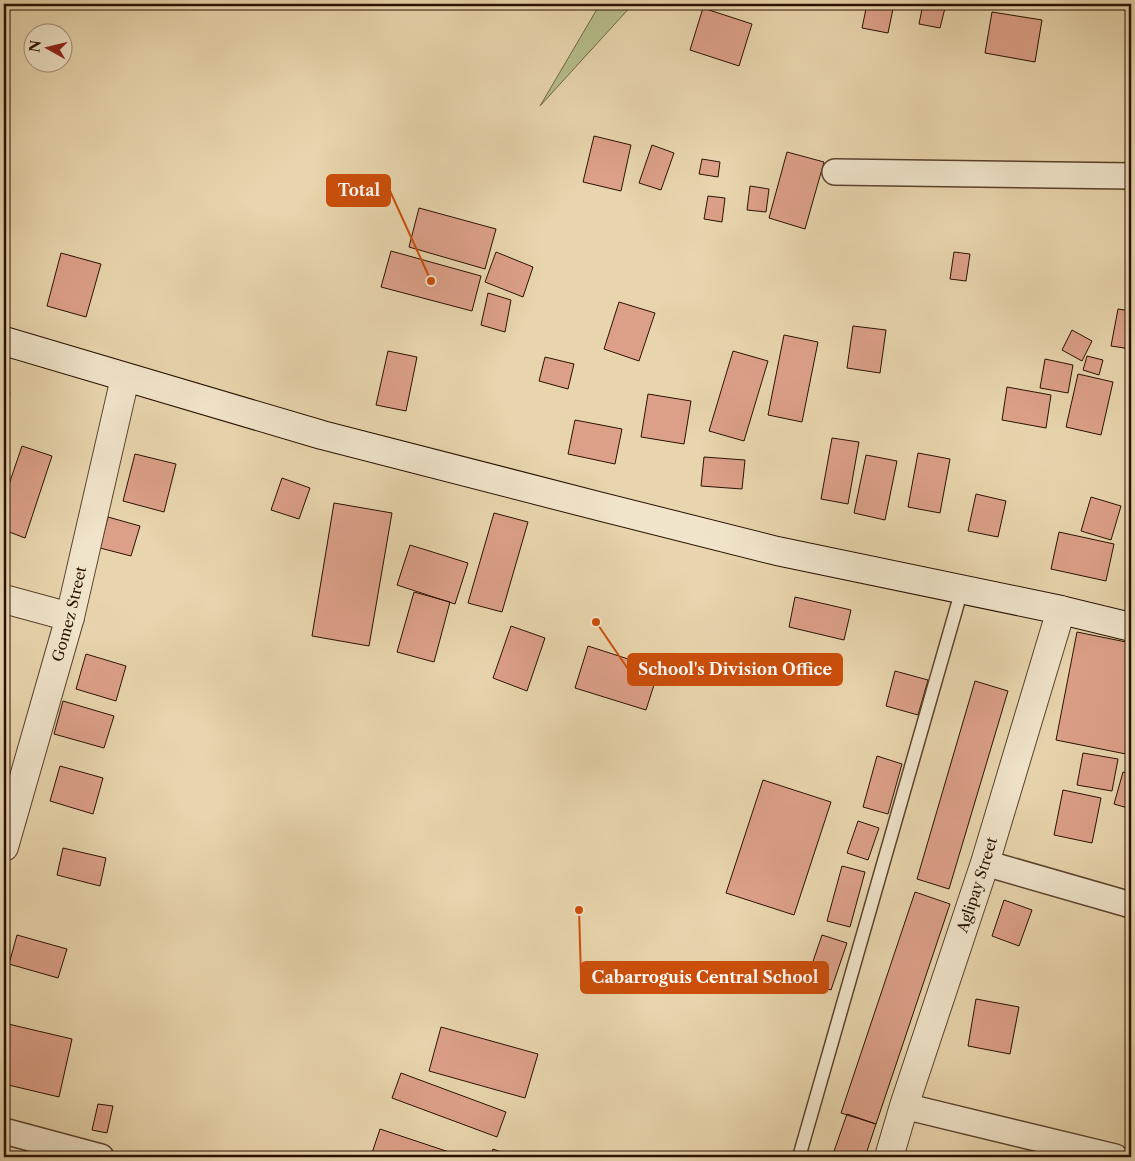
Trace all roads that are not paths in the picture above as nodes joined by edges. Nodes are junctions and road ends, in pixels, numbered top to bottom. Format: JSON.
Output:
{"nodes":[{"id":1,"x":835,"y":172,"type":"dead end"},
{"id":2,"x":1131,"y":176,"type":"edge"},
{"id":3,"x":4,"y":341,"type":"edge"},
{"id":4,"x":125,"y":378,"type":"junction"},
{"id":5,"x":962,"y":589,"type":"junction"},
{"id":6,"x":4,"y":599,"type":"edge"},
{"id":7,"x":1061,"y":610,"type":"junction"},
{"id":8,"x":70,"y":617,"type":"junction"},
{"id":9,"x":1131,"y":627,"type":"edge"},
{"id":10,"x":4,"y":847,"type":"edge"},
{"id":11,"x":985,"y":863,"type":"junction"},
{"id":12,"x":1131,"y":905,"type":"edge"},
{"id":13,"x":904,"y":1106,"type":"junction"},
{"id":14,"x":4,"y":1132,"type":"edge"},
{"id":15,"x":101,"y":1157,"type":"edge"},
{"id":16,"x":799,"y":1157,"type":"edge"},
{"id":17,"x":889,"y":1157,"type":"edge"},
{"id":18,"x":1115,"y":1157,"type":"edge"}],
"edges":[{"from":1,"to":2,"type":"street"},
{"from":3,"to":4,"type":"main road"},
{"from":4,"to":5,"type":"main road"},
{"from":4,"to":8,"type":"main road","name":"Gomez Street"},
{"from":5,"to":7,"type":"main road"},
{"from":5,"to":16,"type":"lane"},
{"from":6,"to":8,"type":"main road"},
{"from":7,"to":9,"type":"main road"},
{"from":7,"to":11,"type":"main road","name":"Aglipay Street"},
{"from":8,"to":10,"type":"main road","name":"Gomez Street"},
{"from":11,"to":12,"type":"street"},
{"from":11,"to":13,"type":"main road","name":"Aglipay Street"},
{"from":13,"to":17,"type":"main road","name":"Aglipay Street"},
{"from":13,"to":18,"type":"street"},
{"from":14,"to":15,"type":"street"}]}
